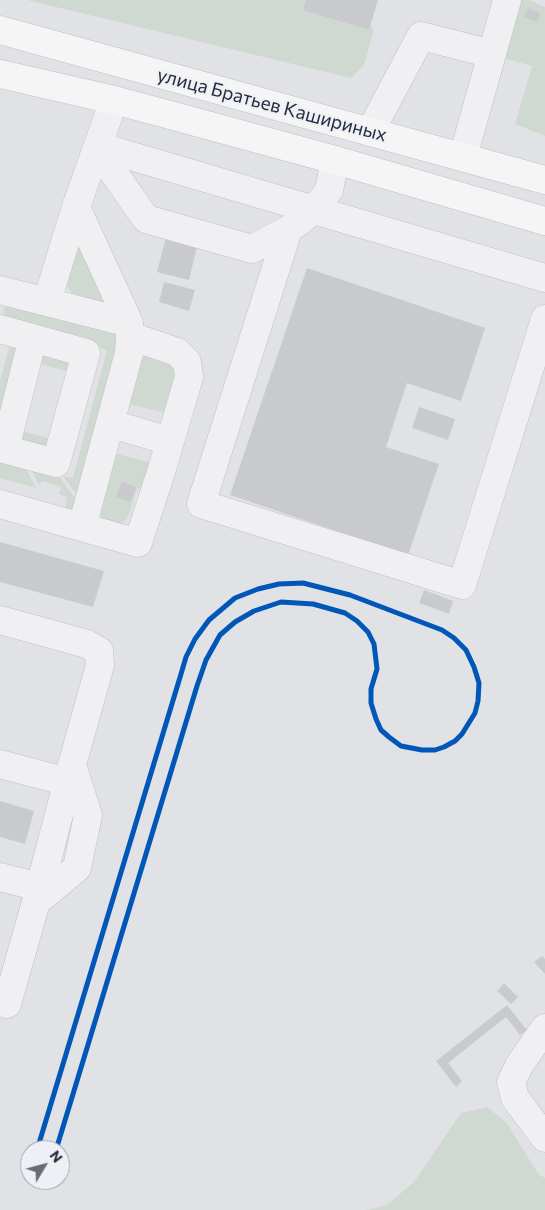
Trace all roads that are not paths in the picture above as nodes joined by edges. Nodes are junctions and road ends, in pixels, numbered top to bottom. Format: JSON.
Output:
{"nodes":[{"id":1,"x":507,"y":0,"type":"edge"},
{"id":2,"x":0,"y":30,"type":"edge"},
{"id":3,"x":492,"y":54,"type":"junction"},
{"id":4,"x":0,"y":74,"type":"edge"},
{"id":5,"x":114,"y":100,"type":"junction"},
{"id":6,"x":370,"y":132,"type":"junction"},
{"id":7,"x":103,"y":142,"type":"junction"},
{"id":8,"x":463,"y":157,"type":"junction"},
{"id":9,"x":335,"y":160,"type":"junction"},
{"id":10,"x":545,"y":180,"type":"edge"},
{"id":11,"x":76,"y":208,"type":"junction"},
{"id":12,"x":315,"y":209,"type":"junction"},
{"id":13,"x":545,"y":221,"type":"edge"},
{"id":14,"x":288,"y":230,"type":"junction"},
{"id":15,"x":545,"y":278,"type":"edge"},
{"id":16,"x":0,"y":290,"type":"edge"},
{"id":17,"x":47,"y":301,"type":"junction"},
{"id":18,"x":545,"y":319,"type":"edge"},
{"id":19,"x":0,"y":329,"type":"edge"},
{"id":20,"x":129,"y":330,"type":"junction"},
{"id":21,"x":33,"y":338,"type":"junction"},
{"id":22,"x":111,"y":424,"type":"junction"},
{"id":23,"x":170,"y":440,"type":"junction"},
{"id":24,"x":3,"y":448,"type":"edge"},
{"id":25,"x":0,"y":504,"type":"edge"},
{"id":26,"x":82,"y":527,"type":"junction"},
{"id":27,"x":0,"y":620,"type":"edge"},
{"id":28,"x":0,"y":764,"type":"edge"},
{"id":29,"x":70,"y":774,"type":"junction"},
{"id":30,"x":0,"y":877,"type":"edge"},
{"id":31,"x":38,"y":895,"type":"junction"},
{"id":32,"x":10,"y":951,"type":"edge"},
{"id":33,"x":0,"y":1002,"type":"edge"},
{"id":34,"x":545,"y":1028,"type":"edge"},
{"id":35,"x":545,"y":1137,"type":"edge"}],
"edges":[{"from":1,"to":3,"type":"lane"},
{"from":2,"to":6,"type":"main road","name":"улица Братьев Кашириных"},
{"from":3,"to":6,"type":"lane"},
{"from":3,"to":8,"type":"lane"},
{"from":4,"to":5,"type":"main road","name":"улица Братьев Кашириных"},
{"from":5,"to":7,"type":"lane"},
{"from":5,"to":9,"type":"main road","name":"улица Братьев Кашириных"},
{"from":6,"to":8,"type":"main road","name":"улица Братьев Кашириных"},
{"from":7,"to":11,"type":"lane"},
{"from":7,"to":12,"type":"lane"},
{"from":7,"to":14,"type":"lane"},
{"from":8,"to":10,"type":"main road","name":"улица Братьев Кашириных"},
{"from":9,"to":12,"type":"lane"},
{"from":9,"to":13,"type":"main road","name":"улица Братьев Кашириных"},
{"from":11,"to":17,"type":"lane"},
{"from":11,"to":20,"type":"lane"},
{"from":12,"to":14,"type":"lane"},
{"from":12,"to":15,"type":"lane"},
{"from":14,"to":18,"type":"lane"},
{"from":16,"to":17,"type":"lane"},
{"from":17,"to":20,"type":"lane"},
{"from":19,"to":21,"type":"lane"},
{"from":20,"to":22,"type":"lane"},
{"from":20,"to":23,"type":"lane"},
{"from":21,"to":24,"type":"lane"},
{"from":21,"to":24,"type":"lane"},
{"from":22,"to":23,"type":"lane"},
{"from":22,"to":26,"type":"lane"},
{"from":23,"to":26,"type":"lane"},
{"from":25,"to":26,"type":"lane"},
{"from":27,"to":29,"type":"lane"},
{"from":28,"to":29,"type":"lane"},
{"from":29,"to":31,"type":"lane"},
{"from":30,"to":31,"type":"lane"},
{"from":31,"to":32,"type":"lane"},
{"from":32,"to":33,"type":"lane"},
{"from":34,"to":35,"type":"lane"}]}
